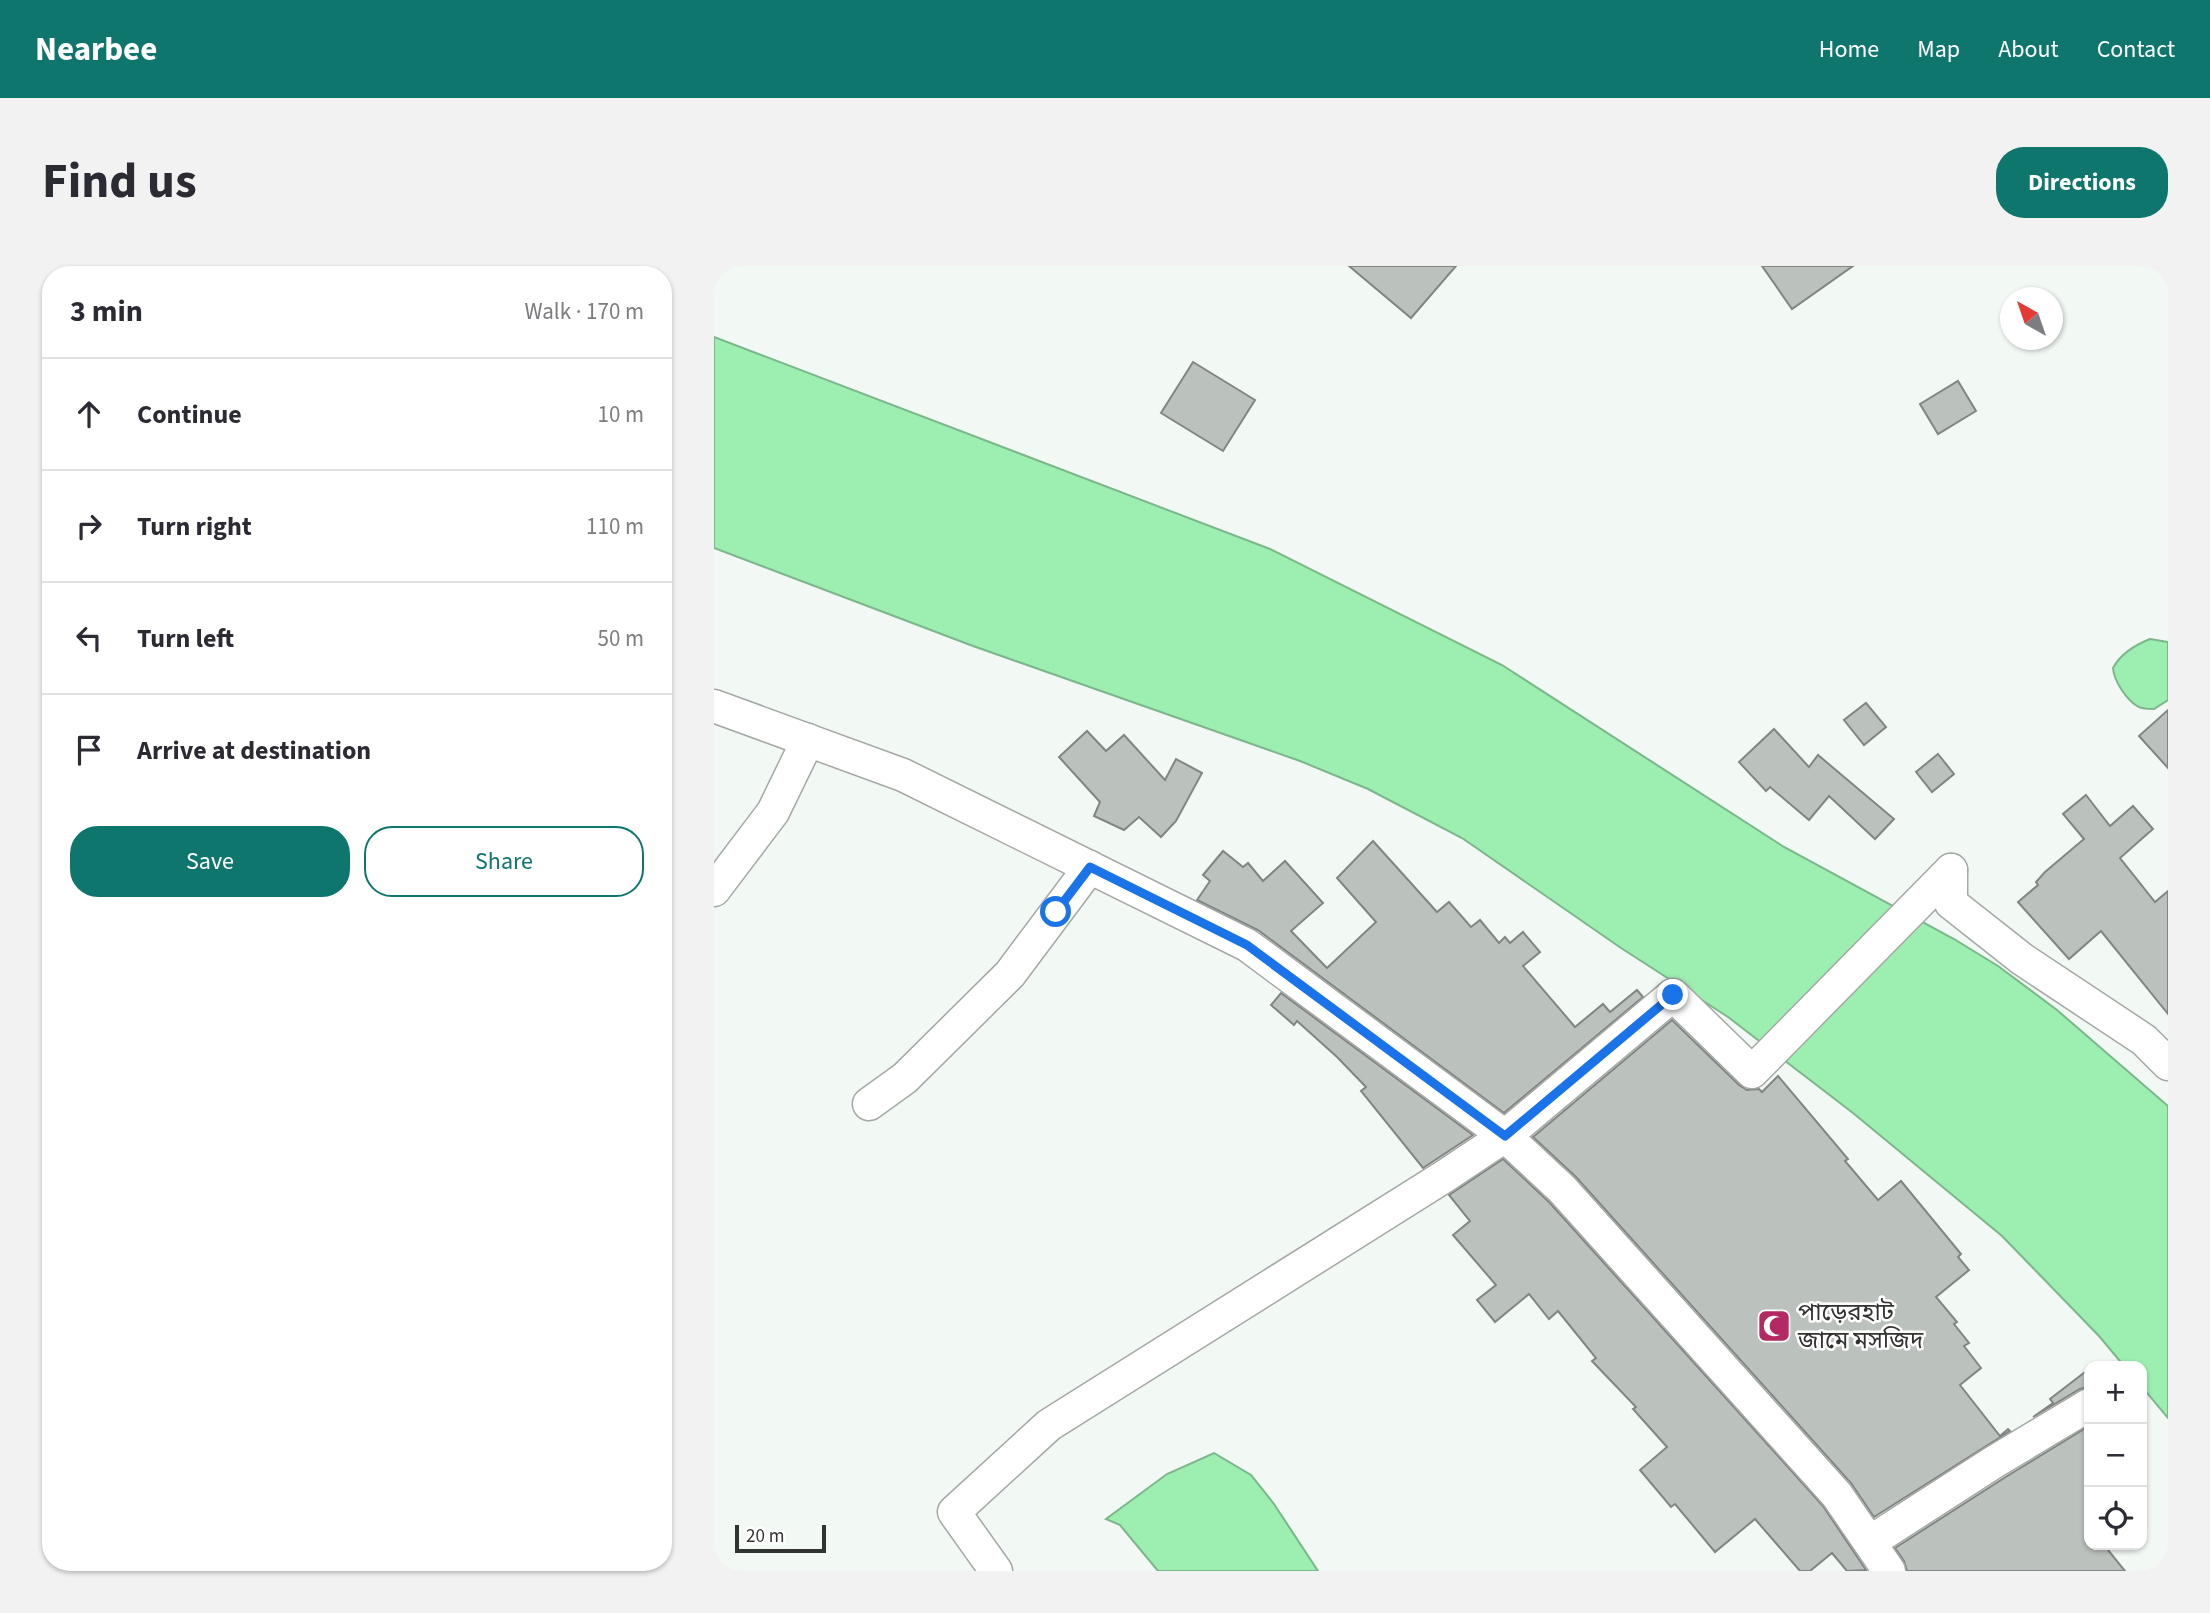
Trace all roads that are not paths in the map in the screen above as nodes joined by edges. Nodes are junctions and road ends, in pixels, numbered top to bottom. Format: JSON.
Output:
{"nodes":[{"id":1,"x":714,"y":706,"type":"edge"},
{"id":2,"x":808,"y":740,"type":"junction"},
{"id":3,"x":1090,"y":867,"type":"junction"},
{"id":4,"x":714,"y":890,"type":"edge"},
{"id":5,"x":2168,"y":1064,"type":"edge"},
{"id":6,"x":869,"y":1104,"type":"dead end"},
{"id":7,"x":1505,"y":1136,"type":"junction"},
{"id":8,"x":2084,"y":1408,"type":"edge"},
{"id":9,"x":1870,"y":1542,"type":"junction"},
{"id":10,"x":996,"y":1571,"type":"edge"},
{"id":11,"x":1889,"y":1571,"type":"edge"}],
"edges":[{"from":1,"to":2,"type":"street"},
{"from":2,"to":3,"type":"street"},
{"from":2,"to":4,"type":"street"},
{"from":3,"to":6,"type":"street"},
{"from":3,"to":7,"type":"street"},
{"from":5,"to":7,"type":"street"},
{"from":7,"to":9,"type":"street"},
{"from":7,"to":10,"type":"street"},
{"from":8,"to":9,"type":"street"},
{"from":9,"to":11,"type":"street"}]}
